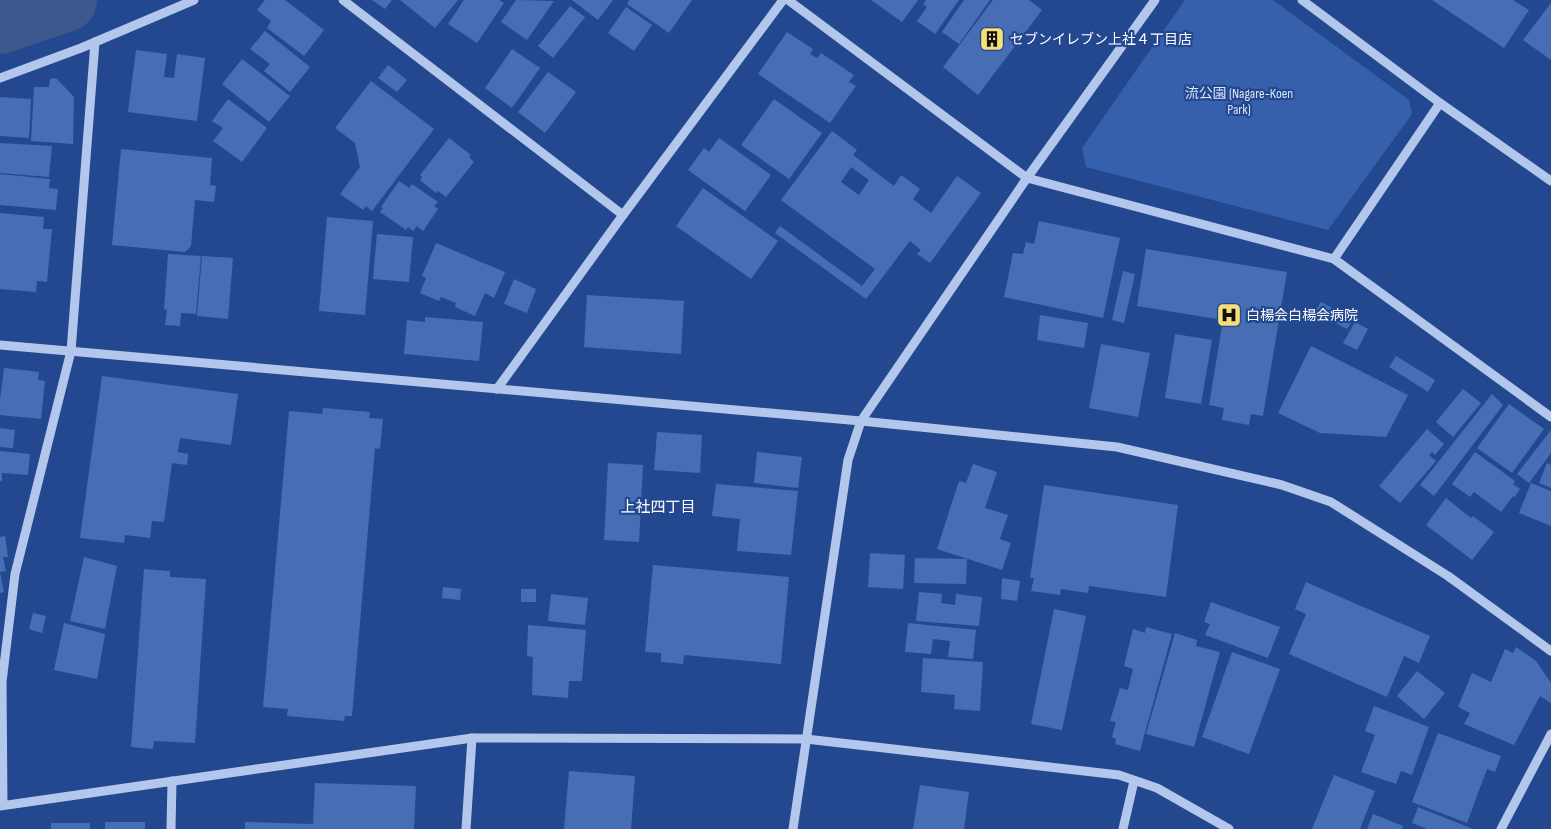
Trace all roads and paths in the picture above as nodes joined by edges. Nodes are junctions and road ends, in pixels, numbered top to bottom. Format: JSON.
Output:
{"nodes":[{"id":1,"x":194,"y":0,"type":"edge"},
{"id":2,"x":343,"y":0,"type":"edge"},
{"id":3,"x":783,"y":0,"type":"edge"},
{"id":4,"x":788,"y":0,"type":"edge"},
{"id":5,"x":1155,"y":0,"type":"edge"},
{"id":6,"x":1302,"y":0,"type":"edge"},
{"id":7,"x":95,"y":42,"type":"junction"},
{"id":8,"x":0,"y":78,"type":"edge"},
{"id":9,"x":1440,"y":103,"type":"junction"},
{"id":10,"x":1026,"y":178,"type":"junction"},
{"id":11,"x":1551,"y":181,"type":"edge"},
{"id":12,"x":623,"y":215,"type":"junction"},
{"id":13,"x":1334,"y":258,"type":"junction"},
{"id":14,"x":0,"y":345,"type":"edge"},
{"id":15,"x":71,"y":351,"type":"junction"},
{"id":16,"x":497,"y":389,"type":"junction"},
{"id":17,"x":1551,"y":417,"type":"edge"},
{"id":18,"x":861,"y":420,"type":"junction"},
{"id":19,"x":1551,"y":651,"type":"edge"},
{"id":20,"x":1551,"y":734,"type":"edge"},
{"id":21,"x":472,"y":738,"type":"junction"},
{"id":22,"x":806,"y":740,"type":"junction"},
{"id":23,"x":1134,"y":780,"type":"junction"},
{"id":24,"x":172,"y":781,"type":"junction"},
{"id":25,"x":2,"y":805,"type":"edge"},
{"id":26,"x":171,"y":829,"type":"edge"},
{"id":27,"x":466,"y":829,"type":"edge"},
{"id":28,"x":793,"y":829,"type":"edge"},
{"id":29,"x":1123,"y":829,"type":"edge"},
{"id":30,"x":1229,"y":829,"type":"edge"},
{"id":31,"x":1501,"y":829,"type":"edge"}],
"edges":[{"from":1,"to":7,"type":"street"},
{"from":2,"to":12,"type":"street"},
{"from":3,"to":12,"type":"street"},
{"from":4,"to":10,"type":"street"},
{"from":5,"to":10,"type":"street"},
{"from":6,"to":9,"type":"street"},
{"from":7,"to":8,"type":"street"},
{"from":7,"to":15,"type":"street"},
{"from":9,"to":11,"type":"street"},
{"from":9,"to":13,"type":"street"},
{"from":10,"to":13,"type":"street"},
{"from":10,"to":18,"type":"street"},
{"from":12,"to":16,"type":"street"},
{"from":13,"to":17,"type":"street"},
{"from":14,"to":15,"type":"street"},
{"from":15,"to":16,"type":"street"},
{"from":15,"to":25,"type":"street"},
{"from":16,"to":18,"type":"street"},
{"from":18,"to":19,"type":"street"},
{"from":18,"to":22,"type":"street"},
{"from":20,"to":31,"type":"street"},
{"from":21,"to":22,"type":"street"},
{"from":21,"to":24,"type":"street"},
{"from":21,"to":27,"type":"street"},
{"from":22,"to":23,"type":"street"},
{"from":22,"to":28,"type":"street"},
{"from":23,"to":29,"type":"street"},
{"from":23,"to":30,"type":"street"},
{"from":24,"to":25,"type":"street"},
{"from":24,"to":26,"type":"street"}]}
